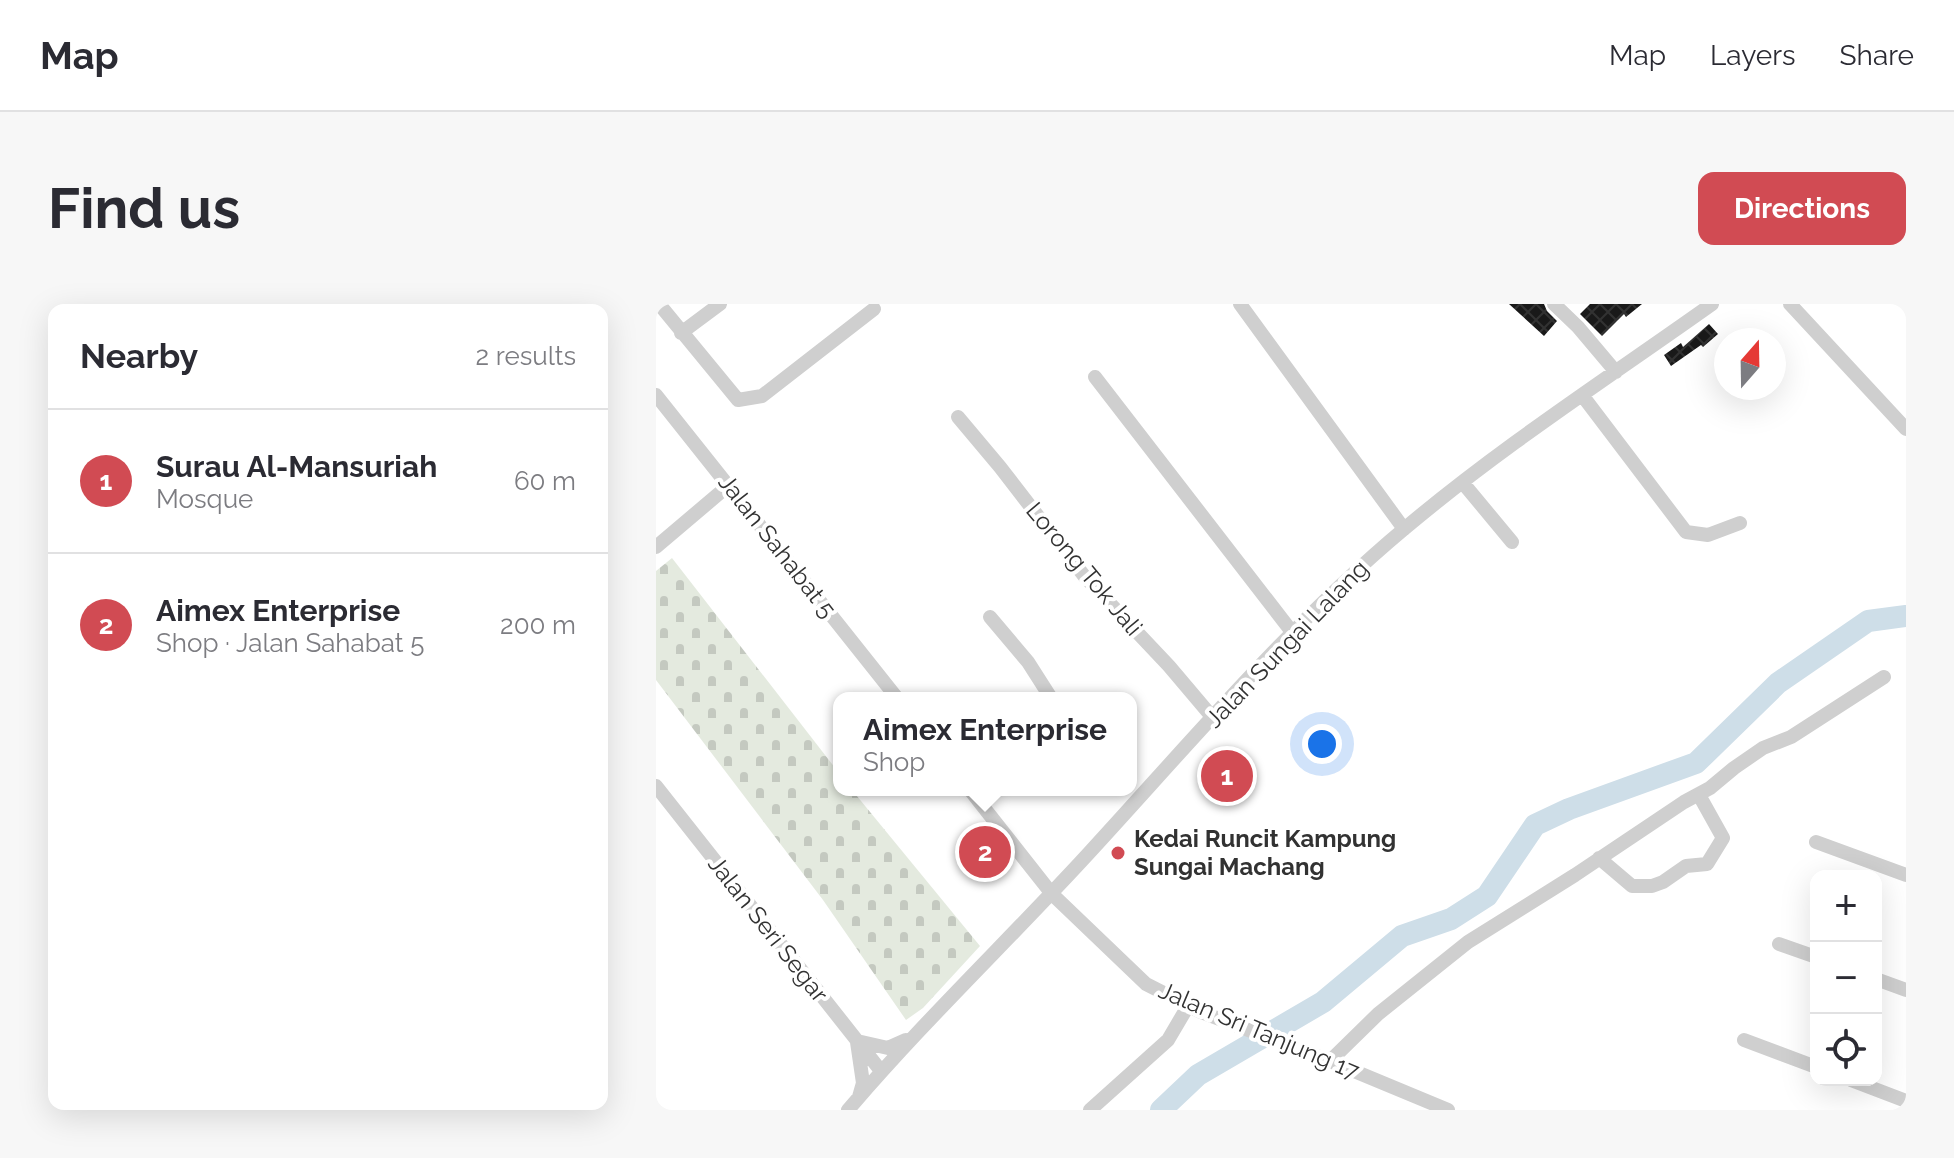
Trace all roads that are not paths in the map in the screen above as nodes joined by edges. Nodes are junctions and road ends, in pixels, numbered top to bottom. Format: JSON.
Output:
{"nodes":[{"id":1,"x":659,"y":304,"type":"edge"},
{"id":2,"x":720,"y":304,"type":"edge"},
{"id":3,"x":1240,"y":304,"type":"edge"},
{"id":4,"x":1554,"y":304,"type":"edge"},
{"id":5,"x":1685,"y":304,"type":"edge"},
{"id":6,"x":1712,"y":304,"type":"edge"},
{"id":7,"x":1790,"y":304,"type":"edge"},
{"id":8,"x":874,"y":309,"type":"dead end"},
{"id":9,"x":1696,"y":315,"type":"junction"},
{"id":10,"x":681,"y":333,"type":"junction"},
{"id":11,"x":1616,"y":372,"type":"junction"},
{"id":12,"x":1095,"y":377,"type":"dead end"},
{"id":13,"x":656,"y":395,"type":"edge"},
{"id":14,"x":1582,"y":395,"type":"junction"},
{"id":15,"x":958,"y":417,"type":"dead end"},
{"id":16,"x":1906,"y":429,"type":"edge"},
{"id":17,"x":1463,"y":483,"type":"junction"},
{"id":18,"x":729,"y":485,"type":"junction"},
{"id":19,"x":1740,"y":523,"type":"dead end"},
{"id":20,"x":1404,"y":529,"type":"junction"},
{"id":21,"x":1512,"y":542,"type":"dead end"},
{"id":22,"x":656,"y":547,"type":"edge"},
{"id":23,"x":990,"y":617,"type":"dead end"},
{"id":24,"x":1292,"y":632,"type":"junction"},
{"id":25,"x":1884,"y":677,"type":"dead end"},
{"id":26,"x":892,"y":692,"type":"edge"},
{"id":27,"x":1047,"y":692,"type":"edge"},
{"id":28,"x":1213,"y":718,"type":"junction"},
{"id":29,"x":656,"y":786,"type":"edge"},
{"id":30,"x":1137,"y":791,"type":"edge"},
{"id":31,"x":1699,"y":795,"type":"junction"},
{"id":32,"x":975,"y":796,"type":"edge"},
{"id":33,"x":1132,"y":796,"type":"edge"},
{"id":34,"x":1816,"y":842,"type":"dead end"},
{"id":35,"x":1599,"y":858,"type":"junction"},
{"id":36,"x":1906,"y":875,"type":"edge"},
{"id":37,"x":1052,"y":894,"type":"junction"},
{"id":38,"x":1779,"y":944,"type":"dead end"},
{"id":39,"x":1810,"y":955,"type":"edge"},
{"id":40,"x":1882,"y":981,"type":"edge"},
{"id":41,"x":1906,"y":990,"type":"edge"},
{"id":42,"x":1188,"y":1006,"type":"junction"},
{"id":43,"x":914,"y":1036,"type":"junction"},
{"id":44,"x":1744,"y":1040,"type":"dead end"},
{"id":45,"x":857,"y":1041,"type":"junction"},
{"id":46,"x":1330,"y":1061,"type":"junction"},
{"id":47,"x":1810,"y":1065,"type":"edge"},
{"id":48,"x":881,"y":1071,"type":"junction"},
{"id":49,"x":1867,"y":1086,"type":"edge"},
{"id":50,"x":859,"y":1097,"type":"junction"},
{"id":51,"x":1906,"y":1101,"type":"edge"},
{"id":52,"x":848,"y":1110,"type":"edge"},
{"id":53,"x":1090,"y":1110,"type":"edge"},
{"id":54,"x":1448,"y":1110,"type":"edge"}],
"edges":[{"from":1,"to":10,"type":"street"},
{"from":2,"to":10,"type":"street"},
{"from":3,"to":20,"type":"street"},
{"from":4,"to":11,"type":"street"},
{"from":5,"to":9,"type":"street"},
{"from":6,"to":9,"type":"street","name":"Jalan Sungai Lalang"},
{"from":7,"to":16,"type":"street"},
{"from":8,"to":10,"type":"street"},
{"from":9,"to":11,"type":"street","name":"Jalan Sungai Lalang"},
{"from":11,"to":14,"type":"street","name":"Jalan Sungai Lalang"},
{"from":12,"to":24,"type":"street"},
{"from":13,"to":18,"type":"street","name":"Jalan Sahabat 5"},
{"from":14,"to":17,"type":"street","name":"Jalan Sungai Lalang"},
{"from":14,"to":19,"type":"street"},
{"from":15,"to":28,"type":"street","name":"Lorong Tok Jali"},
{"from":17,"to":20,"type":"street","name":"Jalan Sungai Lalang"},
{"from":17,"to":21,"type":"street"},
{"from":18,"to":22,"type":"street"},
{"from":18,"to":26,"type":"street","name":"Jalan Sahabat 5"},
{"from":20,"to":24,"type":"street","name":"Jalan Sungai Lalang"},
{"from":23,"to":27,"type":"street"},
{"from":24,"to":28,"type":"street","name":"Jalan Sungai Lalang"},
{"from":25,"to":31,"type":"street"},
{"from":28,"to":30,"type":"street","name":"Jalan Sungai Lalang"},
{"from":29,"to":45,"type":"street","name":"Jalan Seri Segar"},
{"from":31,"to":35,"type":"street"},
{"from":31,"to":35,"type":"street"},
{"from":32,"to":37,"type":"street"},
{"from":33,"to":37,"type":"street","name":"Jalan Sungai Lalang"},
{"from":34,"to":36,"type":"street"},
{"from":35,"to":46,"type":"street"},
{"from":37,"to":42,"type":"street","name":"Jalan Sri Tanjung 17"},
{"from":37,"to":43,"type":"street","name":"Jalan Sungai Lalang"},
{"from":38,"to":39,"type":"street"},
{"from":40,"to":41,"type":"street"},
{"from":42,"to":46,"type":"street","name":"Jalan Sri Tanjung 17"},
{"from":42,"to":53,"type":"street"},
{"from":43,"to":45,"type":"street"},
{"from":43,"to":48,"type":"street","name":"Jalan Sungai Lalang"},
{"from":44,"to":47,"type":"street"},
{"from":45,"to":48,"type":"street","name":"Jalan Seri Segar"},
{"from":45,"to":50,"type":"street"},
{"from":46,"to":54,"type":"street","name":"Jalan Sri Tanjung 17"},
{"from":48,"to":50,"type":"street","name":"Jalan Sungai Lalang"},
{"from":49,"to":51,"type":"street"},
{"from":50,"to":52,"type":"street","name":"Jalan Sungai Lalang"}]}
